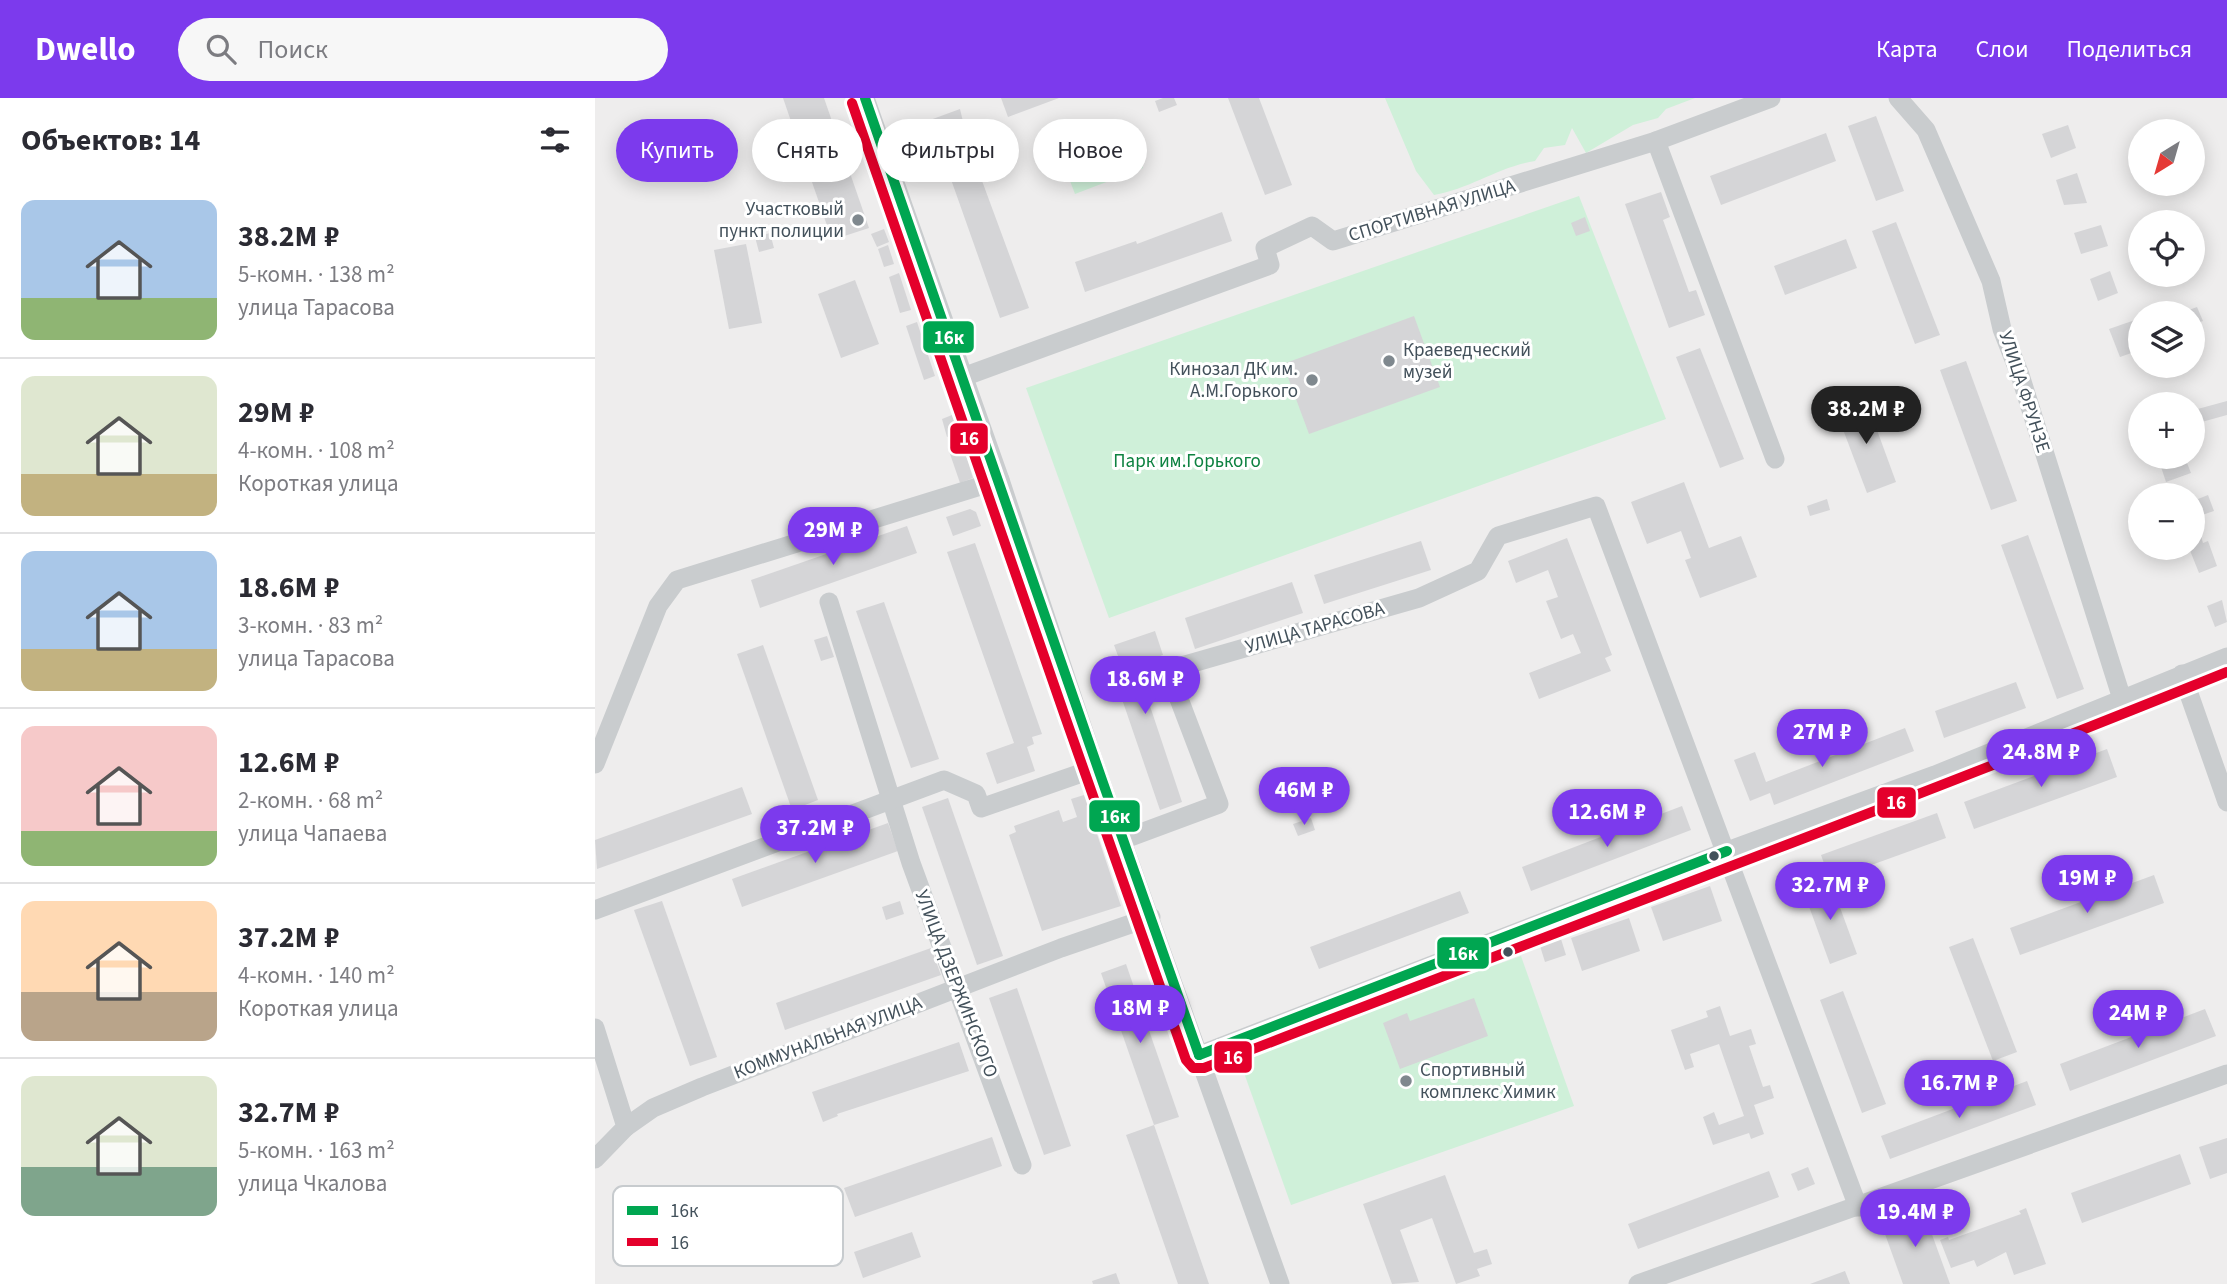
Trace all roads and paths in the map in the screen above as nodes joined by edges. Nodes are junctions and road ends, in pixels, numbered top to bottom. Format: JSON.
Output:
{"nodes":[{"id":1,"x":865,"y":98,"type":"edge"},
{"id":2,"x":1771,"y":98,"type":"edge"},
{"id":3,"x":1898,"y":98,"type":"edge"},
{"id":4,"x":1656,"y":141,"type":"junction"},
{"id":5,"x":963,"y":377,"type":"junction"},
{"id":6,"x":1775,"y":459,"type":"dead end"},
{"id":7,"x":1000,"y":480,"type":"junction"},
{"id":8,"x":829,"y":603,"type":"dead end"},
{"id":9,"x":2227,"y":657,"type":"edge"},
{"id":10,"x":2182,"y":674,"type":"junction"},
{"id":11,"x":2122,"y":699,"type":"junction"},
{"id":12,"x":595,"y":764,"type":"edge"},
{"id":13,"x":1096,"y":768,"type":"junction"},
{"id":14,"x":893,"y":799,"type":"junction"},
{"id":15,"x":2227,"y":802,"type":"edge"},
{"id":16,"x":1122,"y":840,"type":"junction"},
{"id":17,"x":1727,"y":851,"type":"junction"},
{"id":18,"x":595,"y":910,"type":"edge"},
{"id":19,"x":1151,"y":917,"type":"junction"},
{"id":20,"x":956,"y":988,"type":"junction"},
{"id":21,"x":595,"y":1028,"type":"edge"},
{"id":22,"x":1199,"y":1055,"type":"junction"},
{"id":23,"x":2227,"y":1073,"type":"edge"},
{"id":24,"x":626,"y":1127,"type":"junction"},
{"id":25,"x":595,"y":1159,"type":"edge"},
{"id":26,"x":1022,"y":1165,"type":"dead end"},
{"id":27,"x":1858,"y":1207,"type":"junction"},
{"id":28,"x":1280,"y":1284,"type":"edge"},
{"id":29,"x":1638,"y":1284,"type":"edge"}],
"edges":[{"from":1,"to":5,"type":"street"},
{"from":2,"to":4,"type":"street","name":"СПОРТИВНАЯ УЛИЦА"},
{"from":3,"to":11,"type":"street","name":"УЛИЦА ФРУНЗЕ"},
{"from":4,"to":5,"type":"street","name":"СПОРТИВНАЯ УЛИЦА"},
{"from":4,"to":6,"type":"street"},
{"from":5,"to":7,"type":"street"},
{"from":7,"to":12,"type":"street"},
{"from":7,"to":13,"type":"street"},
{"from":8,"to":14,"type":"street","name":"УЛИЦА ДЗЕРЖИНСКОГО"},
{"from":9,"to":10,"type":"street"},
{"from":10,"to":11,"type":"street"},
{"from":10,"to":15,"type":"street"},
{"from":11,"to":17,"type":"street"},
{"from":13,"to":14,"type":"street"},
{"from":13,"to":16,"type":"street"},
{"from":14,"to":18,"type":"street"},
{"from":14,"to":20,"type":"street","name":"УЛИЦА ДЗЕРЖИНСКОГО"},
{"from":16,"to":17,"type":"street","name":"УЛИЦА ТАРАСОВА"},
{"from":16,"to":19,"type":"street"},
{"from":17,"to":22,"type":"street"},
{"from":17,"to":27,"type":"street"},
{"from":19,"to":20,"type":"street","name":"КОММУНАЛЬНАЯ УЛИЦА"},
{"from":19,"to":22,"type":"street"},
{"from":20,"to":24,"type":"street","name":"КОММУНАЛЬНАЯ УЛИЦА"},
{"from":20,"to":26,"type":"street","name":"УЛИЦА ДЗЕРЖИНСКОГО"},
{"from":21,"to":24,"type":"street"},
{"from":22,"to":28,"type":"street"},
{"from":23,"to":27,"type":"street"},
{"from":24,"to":25,"type":"street","name":"КОММУНАЛЬНАЯ УЛИЦА"},
{"from":27,"to":29,"type":"street"}]}
